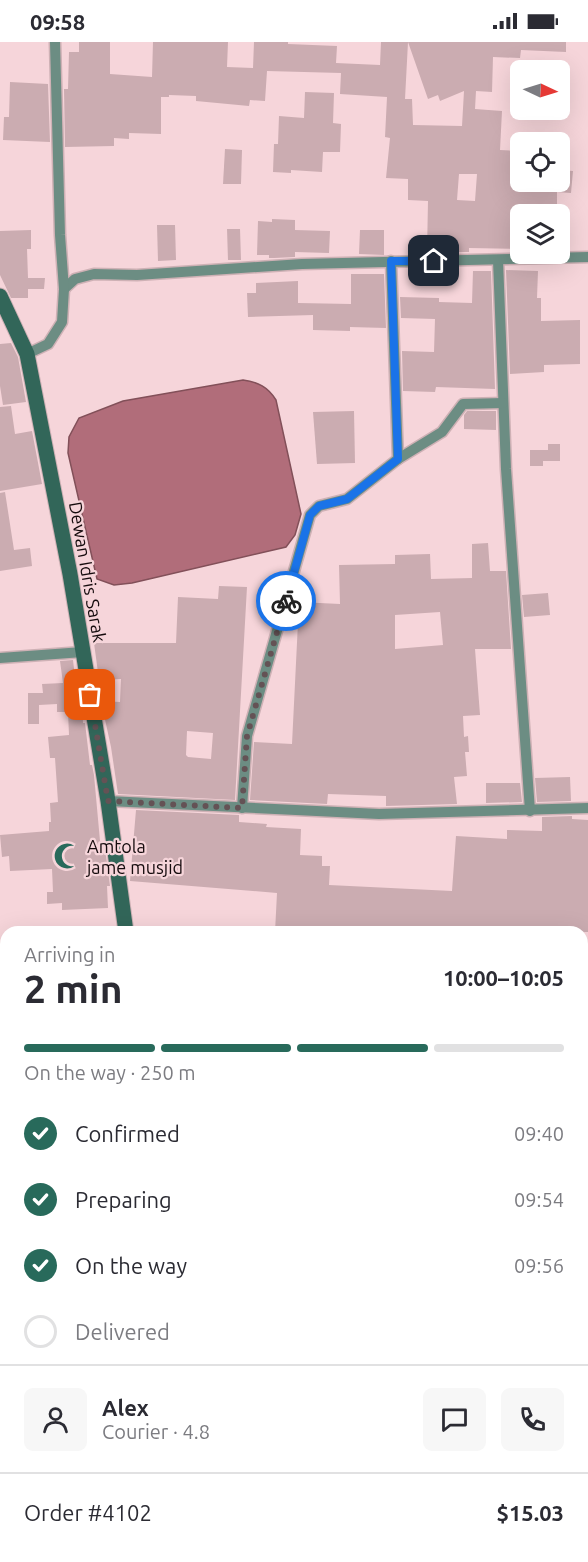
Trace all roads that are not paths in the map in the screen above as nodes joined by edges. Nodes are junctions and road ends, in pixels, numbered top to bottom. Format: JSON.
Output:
{"nodes":[{"id":1,"x":55,"y":42,"type":"edge"},
{"id":2,"x":588,"y":257,"type":"edge"},
{"id":3,"x":498,"y":260,"type":"junction"},
{"id":4,"x":391,"y":261,"type":"junction"},
{"id":5,"x":64,"y":289,"type":"junction"},
{"id":6,"x":0,"y":296,"type":"edge"},
{"id":7,"x":27,"y":354,"type":"junction"},
{"id":8,"x":503,"y":403,"type":"junction"},
{"id":9,"x":398,"y":459,"type":"junction"},
{"id":10,"x":83,"y":652,"type":"junction"},
{"id":11,"x":0,"y":658,"type":"edge"},
{"id":12,"x":108,"y":801,"type":"junction"},
{"id":13,"x":242,"y":808,"type":"junction"},
{"id":14,"x":588,"y":808,"type":"edge"},
{"id":15,"x":530,"y":811,"type":"junction"},
{"id":16,"x":125,"y":926,"type":"edge"}],
"edges":[{"from":1,"to":5,"type":"street"},
{"from":2,"to":3,"type":"street"},
{"from":3,"to":4,"type":"street"},
{"from":3,"to":8,"type":"street"},
{"from":4,"to":5,"type":"street"},
{"from":4,"to":9,"type":"street"},
{"from":5,"to":7,"type":"street"},
{"from":6,"to":7,"type":"main road","name":"Dewan Idris Sarak"},
{"from":7,"to":10,"type":"main road","name":"Dewan Idris Sarak"},
{"from":8,"to":9,"type":"street"},
{"from":8,"to":15,"type":"street"},
{"from":9,"to":13,"type":"street"},
{"from":10,"to":11,"type":"street"},
{"from":10,"to":12,"type":"main road","name":"Dewan Idris Sarak"},
{"from":12,"to":13,"type":"street"},
{"from":12,"to":16,"type":"main road","name":"Dewan Idris Sarak"},
{"from":13,"to":15,"type":"street"},
{"from":14,"to":15,"type":"street"}]}
